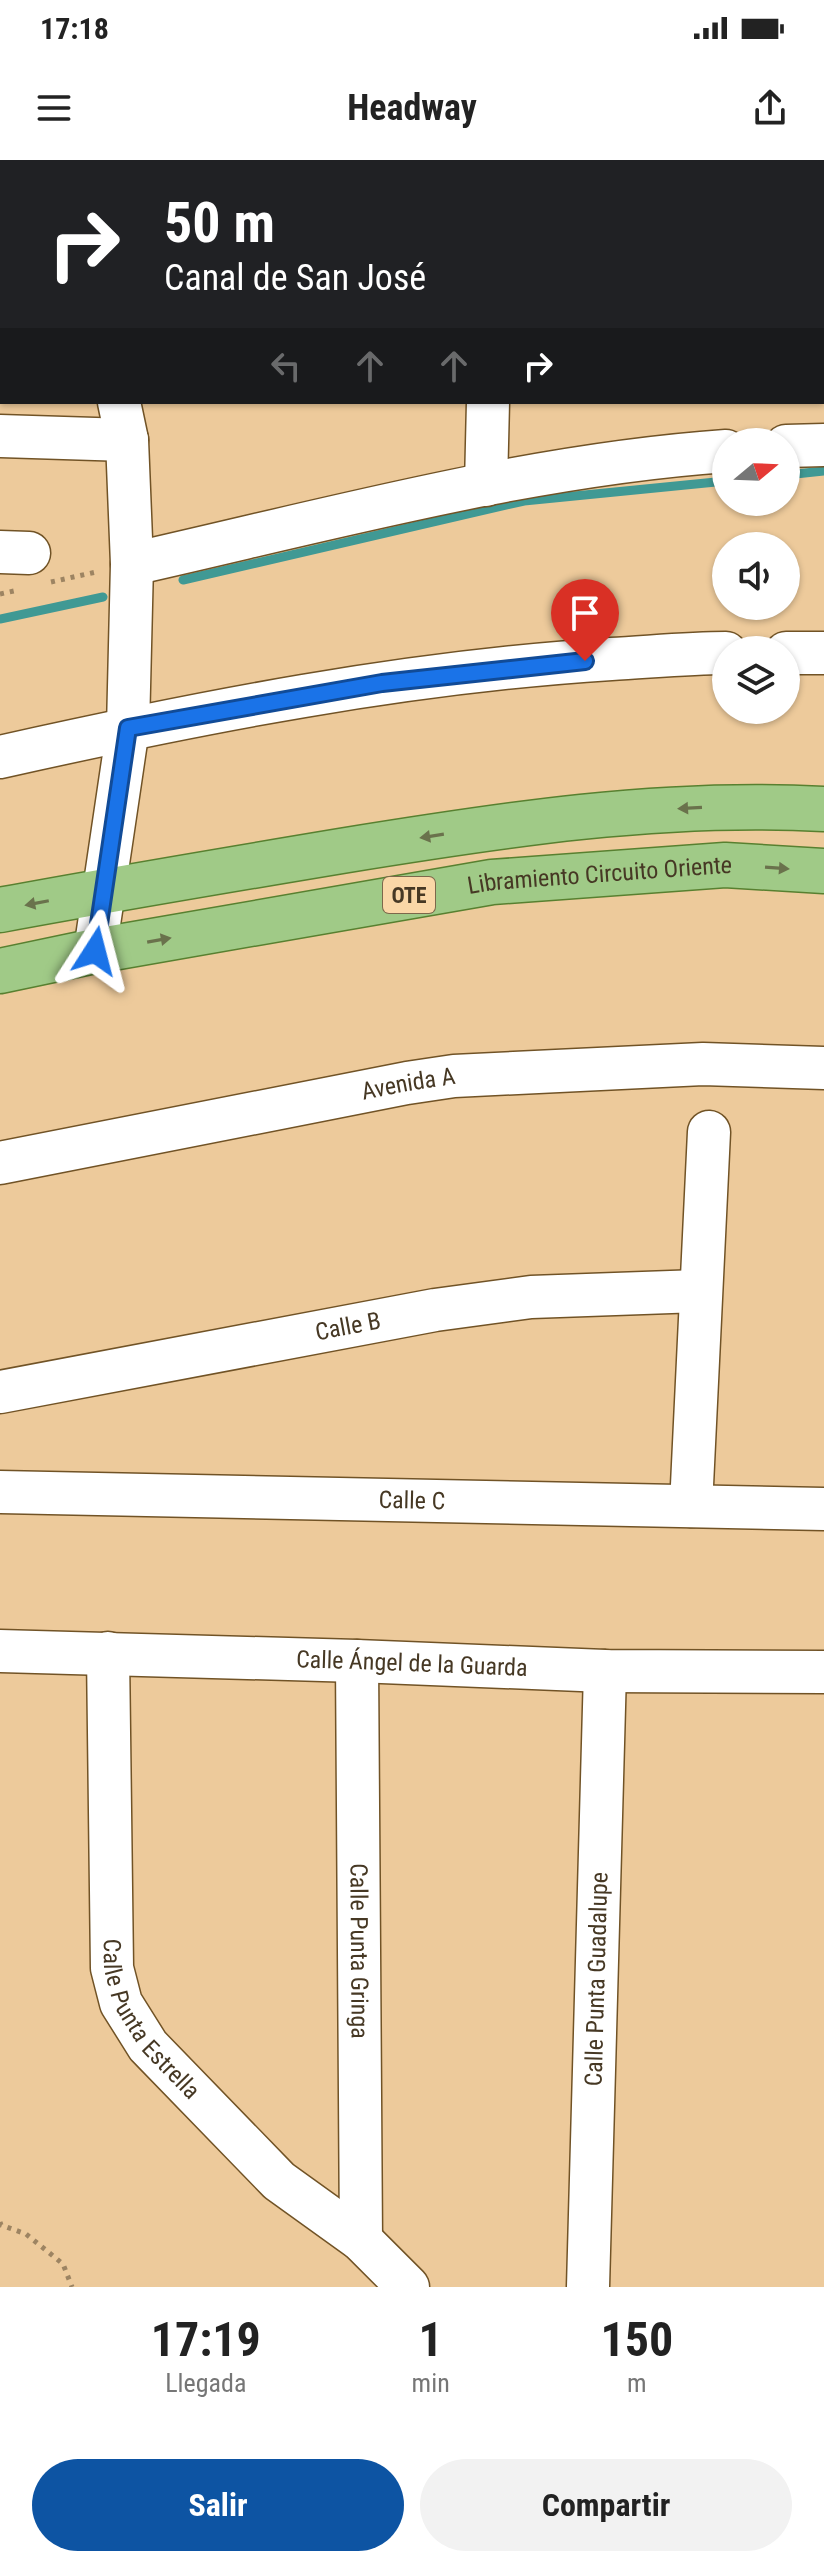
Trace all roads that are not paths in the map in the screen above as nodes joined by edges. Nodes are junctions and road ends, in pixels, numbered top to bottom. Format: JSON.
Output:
{"nodes":[{"id":1,"x":488,"y":404,"type":"edge"},
{"id":2,"x":123,"y":421,"type":"edge"},
{"id":3,"x":0,"y":436,"type":"edge"},
{"id":4,"x":824,"y":445,"type":"edge"},
{"id":5,"x":800,"y":446,"type":"edge"},
{"id":6,"x":712,"y":452,"type":"edge"},
{"id":7,"x":486,"y":485,"type":"junction"},
{"id":8,"x":132,"y":564,"type":"junction"},
{"id":9,"x":800,"y":653,"type":"edge"},
{"id":10,"x":824,"y":653,"type":"edge"},
{"id":11,"x":712,"y":654,"type":"edge"},
{"id":12,"x":128,"y":728,"type":"junction"},
{"id":13,"x":0,"y":757,"type":"edge"},
{"id":14,"x":824,"y":809,"type":"edge"},
{"id":15,"x":824,"y":871,"type":"edge"},
{"id":16,"x":104,"y":890,"type":"junction"},
{"id":17,"x":0,"y":910,"type":"edge"},
{"id":18,"x":95,"y":951,"type":"junction"},
{"id":19,"x":0,"y":971,"type":"edge"},
{"id":20,"x":824,"y":1068,"type":"edge"},
{"id":21,"x":709,"y":1132,"type":"dead end"},
{"id":22,"x":0,"y":1163,"type":"edge"},
{"id":23,"x":699,"y":1291,"type":"junction"},
{"id":24,"x":0,"y":1392,"type":"edge"},
{"id":25,"x":0,"y":1492,"type":"edge"},
{"id":26,"x":691,"y":1506,"type":"junction"},
{"id":27,"x":824,"y":1509,"type":"edge"},
{"id":28,"x":0,"y":1651,"type":"edge"},
{"id":29,"x":108,"y":1653,"type":"junction"},
{"id":30,"x":357,"y":1661,"type":"junction"},
{"id":31,"x":605,"y":1671,"type":"junction"},
{"id":32,"x":824,"y":1672,"type":"edge"},
{"id":33,"x":361,"y":2240,"type":"junction"},
{"id":34,"x":408,"y":2287,"type":"edge"},
{"id":35,"x":588,"y":2287,"type":"edge"}],
"edges":[{"from":1,"to":7,"type":"street"},
{"from":2,"to":3,"type":"street"},
{"from":2,"to":8,"type":"street"},
{"from":4,"to":5,"type":"street"},
{"from":6,"to":7,"type":"street"},
{"from":7,"to":8,"type":"street"},
{"from":8,"to":12,"type":"street"},
{"from":9,"to":10,"type":"street"},
{"from":11,"to":12,"type":"street"},
{"from":12,"to":13,"type":"street"},
{"from":12,"to":16,"type":"street"},
{"from":14,"to":16,"type":"main road","number":"OTE","one_way":true},
{"from":18,"to":15,"type":"main road","name":"Libramiento Circuito Oriente","number":"OTE","one_way":true},
{"from":16,"to":17,"type":"main road","number":"OTE","one_way":true},
{"from":16,"to":18,"type":"street"},
{"from":18,"to":19,"type":"main road","name":"Libramiento Circuito Oriente","number":"OTE"},
{"from":20,"to":22,"type":"street","name":"Avenida A"},
{"from":21,"to":23,"type":"street"},
{"from":23,"to":24,"type":"street","name":"Calle B"},
{"from":23,"to":26,"type":"street"},
{"from":25,"to":26,"type":"street","name":"Calle C"},
{"from":26,"to":27,"type":"street","name":"Calle C"},
{"from":28,"to":29,"type":"street","name":"Calle Ángel de la Guarda"},
{"from":29,"to":30,"type":"street","name":"Calle Ángel de la Guarda"},
{"from":29,"to":33,"type":"street","name":"Calle Punta Estrella"},
{"from":30,"to":31,"type":"street","name":"Calle Ángel de la Guarda"},
{"from":30,"to":33,"type":"street","name":"Calle Punta Gringa"},
{"from":31,"to":32,"type":"street","name":"Calle Ángel de la Guarda"},
{"from":31,"to":35,"type":"street","name":"Calle Punta Guadalupe"},
{"from":33,"to":34,"type":"street","name":"Calle Punta Estrella"}]}
